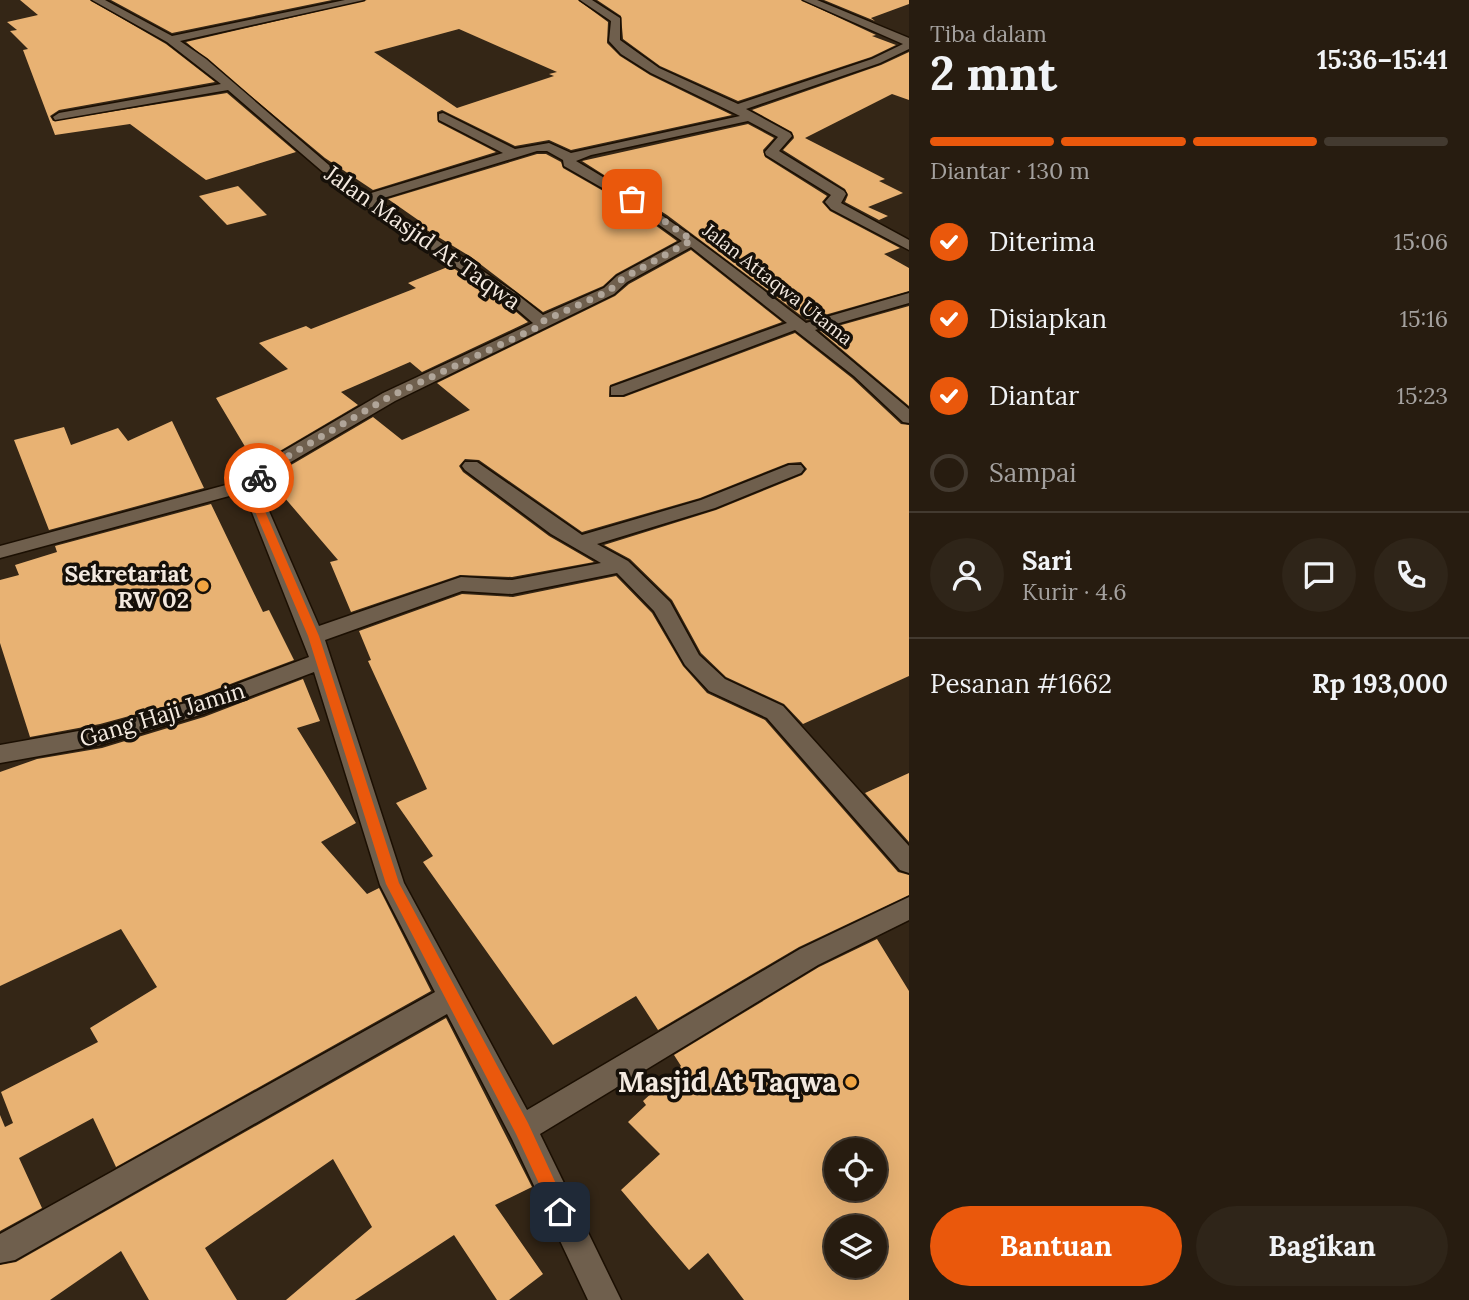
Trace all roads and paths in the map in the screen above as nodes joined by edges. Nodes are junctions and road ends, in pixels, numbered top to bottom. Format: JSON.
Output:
{"nodes":[{"id":1,"x":97,"y":0,"type":"edge"},
{"id":2,"x":359,"y":0,"type":"edge"},
{"id":3,"x":584,"y":0,"type":"edge"},
{"id":4,"x":807,"y":0,"type":"edge"},
{"id":5,"x":171,"y":40,"type":"junction"},
{"id":6,"x":909,"y":44,"type":"edge"},
{"id":7,"x":230,"y":86,"type":"junction"},
{"id":8,"x":744,"y":113,"type":"junction"},
{"id":9,"x":59,"y":117,"type":"dead end"},
{"id":10,"x":443,"y":117,"type":"dead end"},
{"id":11,"x":514,"y":154,"type":"junction"},
{"id":12,"x":569,"y":158,"type":"junction"},
{"id":13,"x":364,"y":200,"type":"junction"},
{"id":14,"x":692,"y":240,"type":"junction"},
{"id":15,"x":909,"y":246,"type":"edge"},
{"id":16,"x":909,"y":298,"type":"edge"},
{"id":17,"x":541,"y":322,"type":"junction"},
{"id":18,"x":800,"y":327,"type":"junction"},
{"id":19,"x":617,"y":391,"type":"dead end"},
{"id":20,"x":909,"y":418,"type":"edge"},
{"id":21,"x":471,"y":466,"type":"dead end"},
{"id":22,"x":795,"y":469,"type":"dead end"},
{"id":23,"x":254,"y":483,"type":"junction"},
{"id":24,"x":581,"y":542,"type":"junction"},
{"id":25,"x":0,"y":552,"type":"edge"},
{"id":26,"x":621,"y":566,"type":"junction"},
{"id":27,"x":313,"y":636,"type":"junction"},
{"id":28,"x":320,"y":662,"type":"junction"},
{"id":29,"x":0,"y":754,"type":"edge"},
{"id":30,"x":909,"y":863,"type":"edge"},
{"id":31,"x":909,"y":908,"type":"edge"},
{"id":32,"x":452,"y":997,"type":"junction"},
{"id":33,"x":522,"y":1129,"type":"junction"},
{"id":34,"x":5,"y":1249,"type":"dead end"},
{"id":35,"x":605,"y":1300,"type":"edge"}],
"edges":[{"from":1,"to":5,"type":"street","name":"Jalan Masjid At Taqwa"},
{"from":2,"to":5,"type":"street"},
{"from":3,"to":8,"type":"street"},
{"from":4,"to":6,"type":"street"},
{"from":5,"to":7,"type":"street","name":"Jalan Masjid At Taqwa"},
{"from":6,"to":8,"type":"street"},
{"from":7,"to":9,"type":"street"},
{"from":7,"to":13,"type":"street","name":"Jalan Masjid At Taqwa"},
{"from":8,"to":12,"type":"street"},
{"from":8,"to":15,"type":"street"},
{"from":10,"to":11,"type":"street"},
{"from":11,"to":12,"type":"street"},
{"from":11,"to":13,"type":"street"},
{"from":12,"to":14,"type":"street","name":"Jalan Attaqwa Utama"},
{"from":13,"to":17,"type":"street","name":"Jalan Masjid At Taqwa"},
{"from":14,"to":17,"type":"street"},
{"from":14,"to":18,"type":"street","name":"Jalan Attaqwa Utama"},
{"from":16,"to":18,"type":"street"},
{"from":17,"to":23,"type":"street","name":"Jalan Masjid At Taqwa"},
{"from":18,"to":19,"type":"street"},
{"from":18,"to":20,"type":"street","name":"Jalan Attaqwa Utama"},
{"from":21,"to":24,"type":"street"},
{"from":22,"to":24,"type":"street"},
{"from":23,"to":25,"type":"street"},
{"from":23,"to":27,"type":"street"},
{"from":24,"to":26,"type":"street"},
{"from":26,"to":27,"type":"street"},
{"from":26,"to":30,"type":"street"},
{"from":27,"to":28,"type":"street"},
{"from":28,"to":29,"type":"street","name":"Gang Haji Jamin"},
{"from":28,"to":32,"type":"street"},
{"from":31,"to":33,"type":"street"},
{"from":32,"to":33,"type":"street"},
{"from":32,"to":34,"type":"street"},
{"from":33,"to":35,"type":"street"}]}
